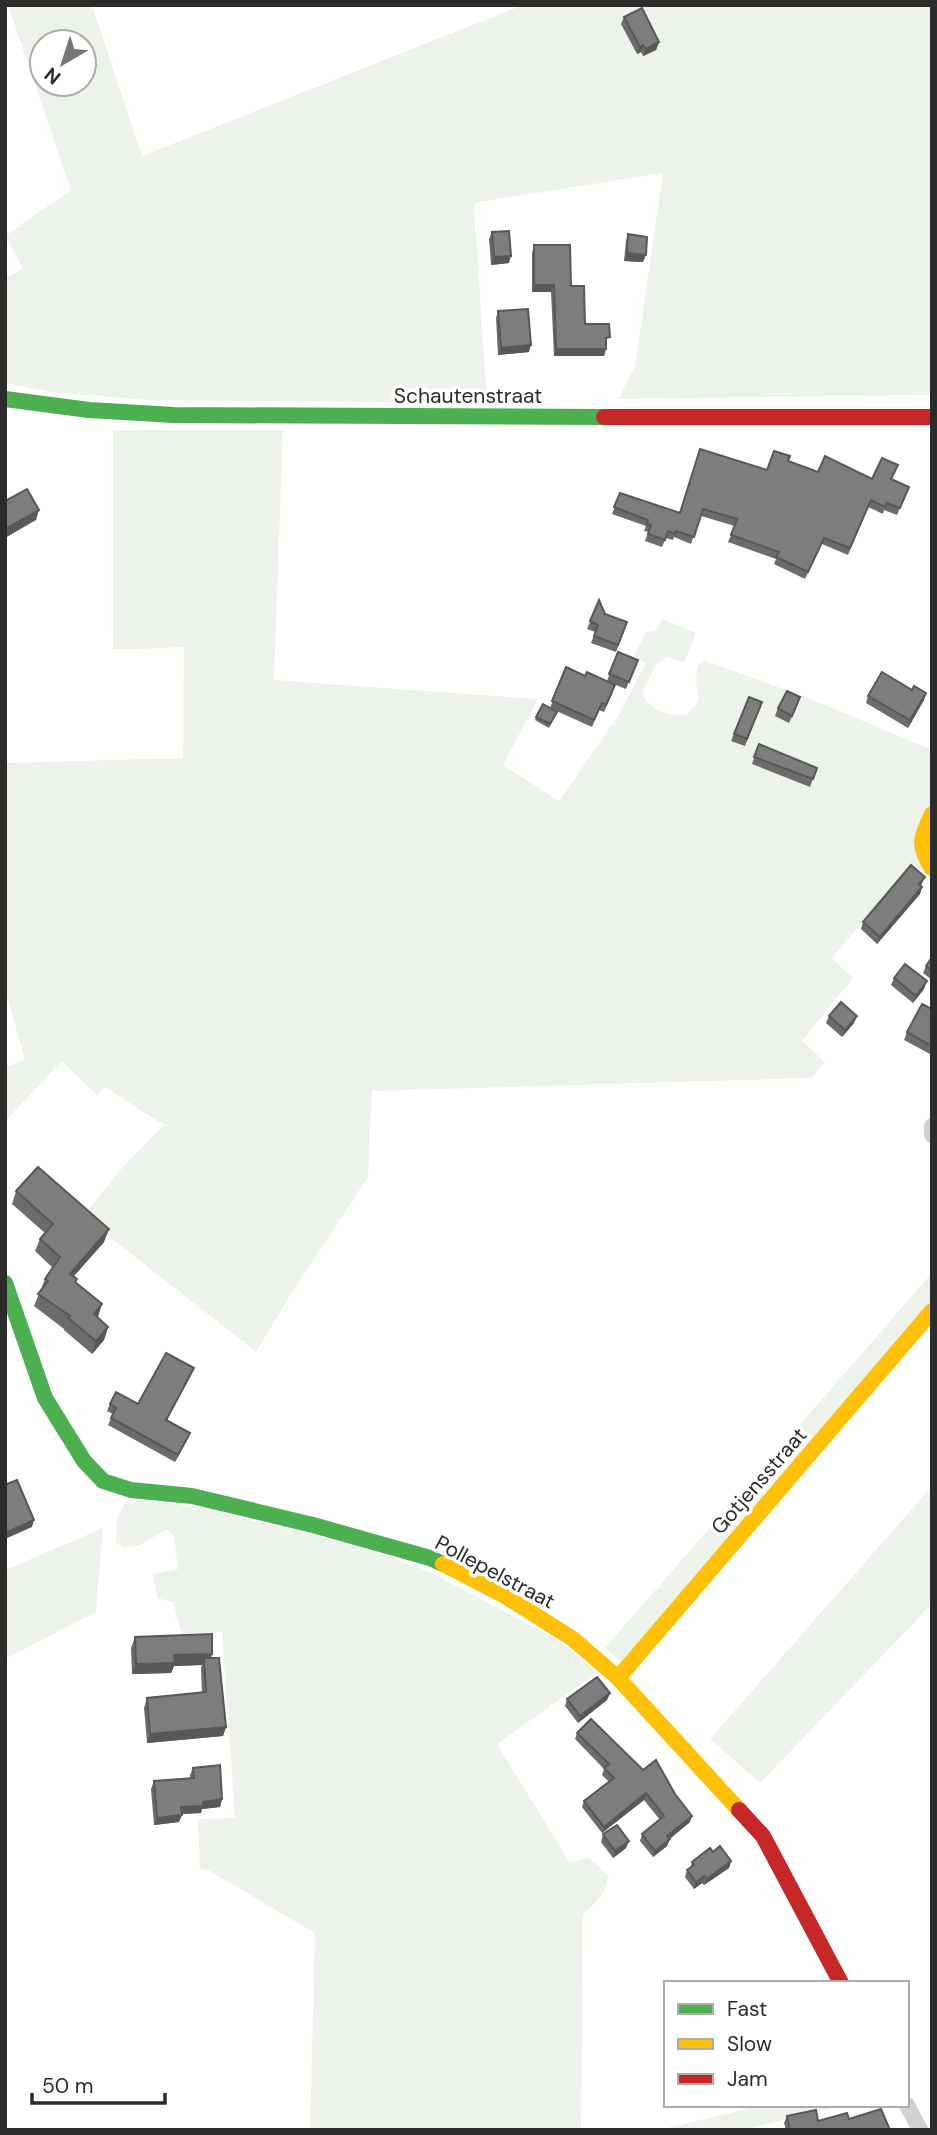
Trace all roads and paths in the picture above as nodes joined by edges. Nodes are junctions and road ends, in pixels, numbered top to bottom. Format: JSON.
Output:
{"nodes":[{"id":1,"x":5,"y":400,"type":"edge"},
{"id":2,"x":932,"y":417,"type":"edge"},
{"id":3,"x":932,"y":814,"type":"edge"},
{"id":4,"x":932,"y":868,"type":"edge"},
{"id":5,"x":932,"y":1126,"type":"edge"},
{"id":6,"x":932,"y":1135,"type":"edge"},
{"id":7,"x":5,"y":1283,"type":"edge"},
{"id":8,"x":932,"y":1311,"type":"edge"},
{"id":9,"x":618,"y":1678,"type":"junction"},
{"id":10,"x":840,"y":1981,"type":"edge"},
{"id":11,"x":908,"y":2107,"type":"edge"},
{"id":12,"x":920,"y":2130,"type":"edge"}],
"edges":[{"from":1,"to":2,"type":"street","name":"Schautenstraat"},
{"from":3,"to":4,"type":"street"},
{"from":5,"to":6,"type":"street"},
{"from":7,"to":9,"type":"street","name":"Pollepelstraat"},
{"from":8,"to":9,"type":"street","name":"Gotjensstraat"},
{"from":9,"to":10,"type":"street","name":"Pollepelstraat"},
{"from":11,"to":12,"type":"street"}]}
